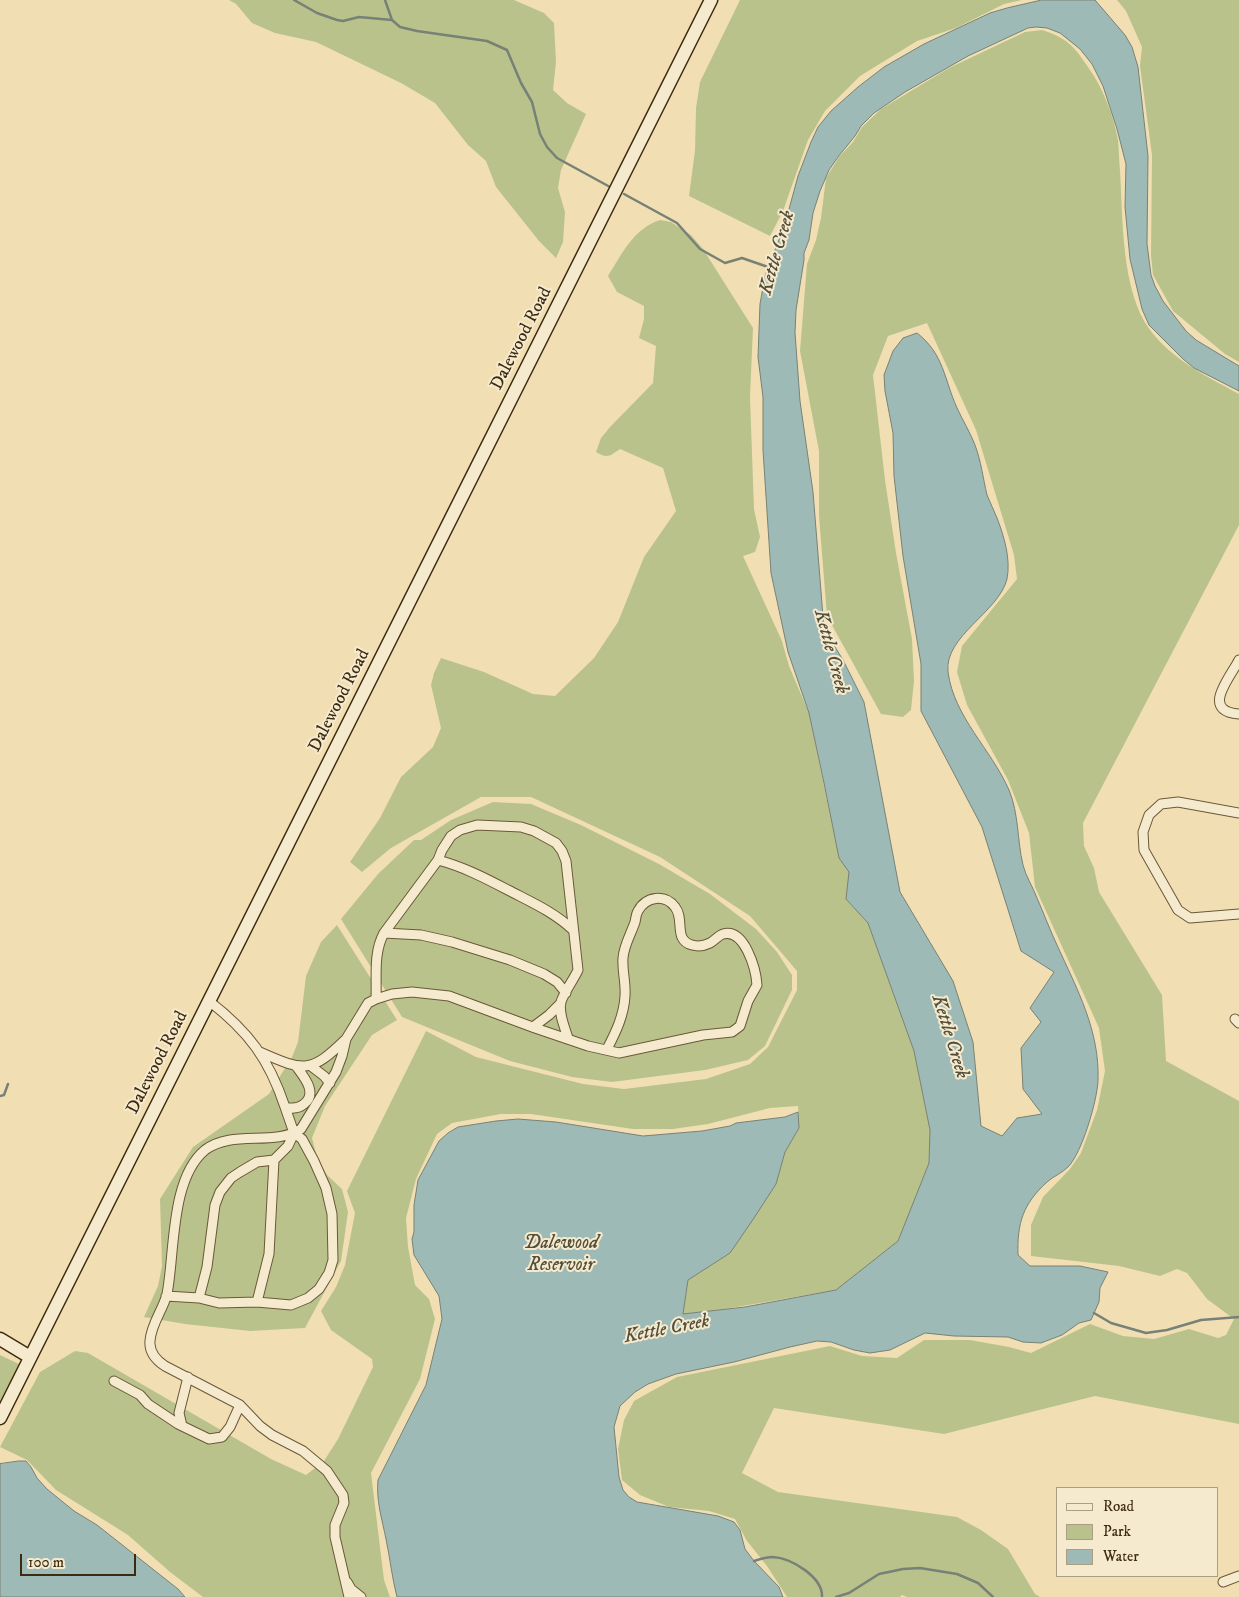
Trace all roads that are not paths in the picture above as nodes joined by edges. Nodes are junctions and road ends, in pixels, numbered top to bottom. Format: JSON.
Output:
{"nodes":[{"id":1,"x":711,"y":0,"type":"edge"},
{"id":2,"x":1239,"y":660,"type":"edge"},
{"id":3,"x":1239,"y":714,"type":"edge"},
{"id":4,"x":1239,"y":813,"type":"edge"},
{"id":5,"x":438,"y":860,"type":"junction"},
{"id":6,"x":1239,"y":914,"type":"edge"},
{"id":7,"x":573,"y":930,"type":"junction"},
{"id":8,"x":384,"y":933,"type":"junction"},
{"id":9,"x":566,"y":993,"type":"junction"},
{"id":10,"x":376,"y":999,"type":"junction"},
{"id":11,"x":209,"y":1001,"type":"junction"},
{"id":12,"x":561,"y":1003,"type":"junction"},
{"id":13,"x":534,"y":1028,"type":"junction"},
{"id":14,"x":568,"y":1038,"type":"junction"},
{"id":15,"x":346,"y":1039,"type":"junction"},
{"id":16,"x":607,"y":1049,"type":"junction"},
{"id":17,"x":260,"y":1052,"type":"junction"},
{"id":18,"x":296,"y":1066,"type":"junction"},
{"id":19,"x":311,"y":1066,"type":"junction"},
{"id":20,"x":330,"y":1083,"type":"junction"},
{"id":21,"x":285,"y":1107,"type":"junction"},
{"id":22,"x":294,"y":1134,"type":"junction"},
{"id":23,"x":274,"y":1160,"type":"junction"},
{"id":24,"x":166,"y":1296,"type":"junction"},
{"id":25,"x":199,"y":1298,"type":"junction"},
{"id":26,"x":258,"y":1302,"type":"junction"},
{"id":27,"x":0,"y":1339,"type":"edge"},
{"id":28,"x":30,"y":1357,"type":"junction"},
{"id":29,"x":188,"y":1378,"type":"junction"},
{"id":30,"x":114,"y":1381,"type":"dead end"},
{"id":31,"x":240,"y":1405,"type":"junction"},
{"id":32,"x":0,"y":1418,"type":"edge"},
{"id":33,"x":182,"y":1426,"type":"junction"},
{"id":34,"x":1239,"y":1576,"type":"edge"},
{"id":35,"x":346,"y":1580,"type":"junction"},
{"id":36,"x":1223,"y":1582,"type":"dead end"},
{"id":37,"x":349,"y":1597,"type":"edge"},
{"id":38,"x":361,"y":1597,"type":"edge"}],
"edges":[{"from":1,"to":11,"type":"main road","name":"Dalewood Road"},
{"from":2,"to":3,"type":"street"},
{"from":4,"to":6,"type":"street"},
{"from":5,"to":7,"type":"street"},
{"from":5,"to":7,"type":"street"},
{"from":5,"to":8,"type":"street"},
{"from":7,"to":9,"type":"street"},
{"from":8,"to":9,"type":"street"},
{"from":8,"to":10,"type":"street"},
{"from":9,"to":12,"type":"street"},
{"from":10,"to":13,"type":"street"},
{"from":10,"to":15,"type":"street"},
{"from":11,"to":17,"type":"street"},
{"from":11,"to":28,"type":"main road","name":"Dalewood Road"},
{"from":12,"to":13,"type":"street"},
{"from":12,"to":14,"type":"street"},
{"from":13,"to":14,"type":"street"},
{"from":14,"to":16,"type":"street"},
{"from":15,"to":19,"type":"street"},
{"from":15,"to":20,"type":"street"},
{"from":16,"to":16,"type":"street"},
{"from":17,"to":18,"type":"street"},
{"from":17,"to":21,"type":"street"},
{"from":18,"to":19,"type":"street"},
{"from":18,"to":21,"type":"street"},
{"from":19,"to":20,"type":"street"},
{"from":20,"to":22,"type":"street"},
{"from":21,"to":22,"type":"street"},
{"from":22,"to":23,"type":"street"},
{"from":22,"to":24,"type":"street"},
{"from":22,"to":26,"type":"street"},
{"from":23,"to":25,"type":"street"},
{"from":23,"to":26,"type":"street"},
{"from":24,"to":25,"type":"street"},
{"from":24,"to":29,"type":"street"},
{"from":25,"to":26,"type":"street"},
{"from":27,"to":28,"type":"main road"},
{"from":28,"to":32,"type":"main road","name":"Dalewood Road"},
{"from":29,"to":31,"type":"street"},
{"from":29,"to":33,"type":"street"},
{"from":30,"to":33,"type":"street"},
{"from":31,"to":33,"type":"street"},
{"from":31,"to":35,"type":"street"},
{"from":34,"to":36,"type":"street"},
{"from":35,"to":37,"type":"street"},
{"from":35,"to":38,"type":"street"}]}
